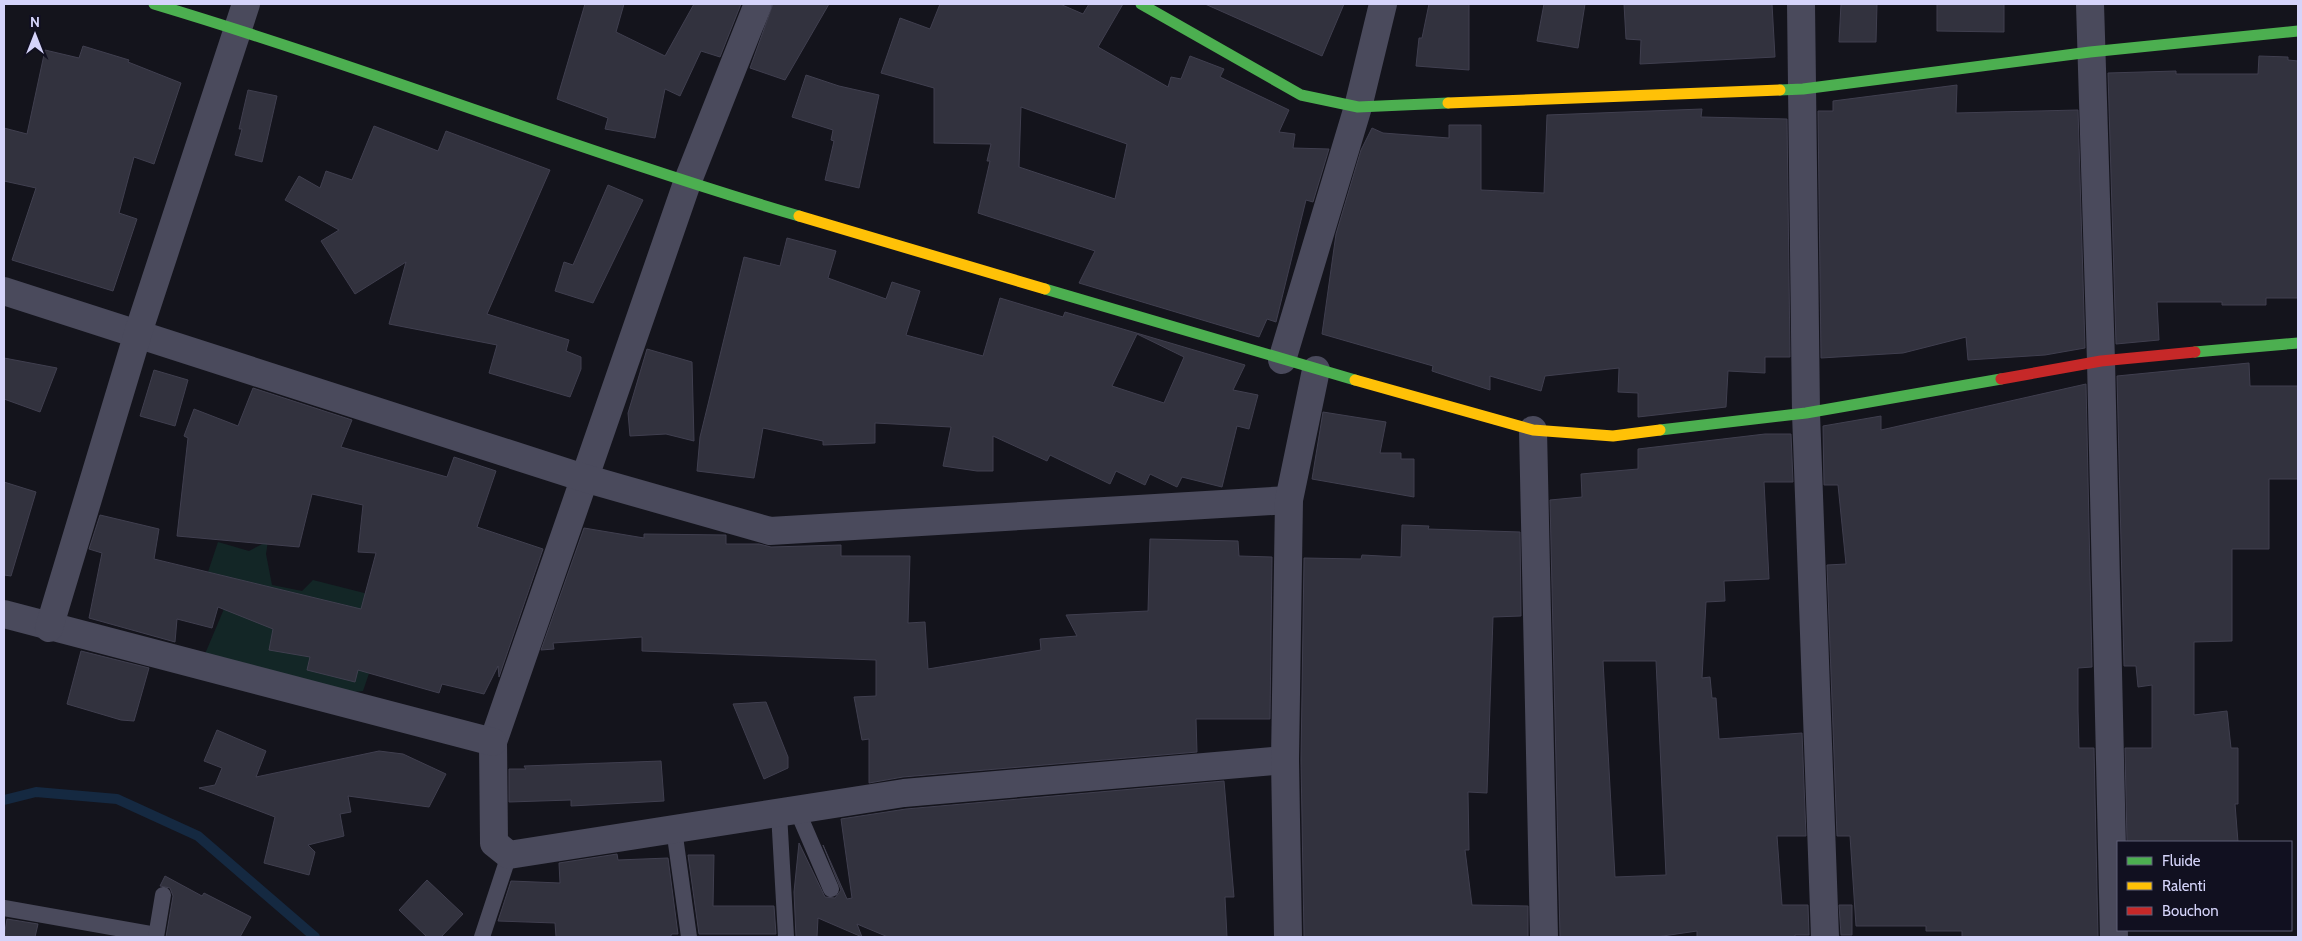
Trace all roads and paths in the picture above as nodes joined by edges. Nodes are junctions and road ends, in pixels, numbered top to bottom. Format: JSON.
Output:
{"nodes":[{"id":1,"x":154,"y":4,"type":"edge"},
{"id":2,"x":246,"y":4,"type":"edge"},
{"id":3,"x":758,"y":4,"type":"edge"},
{"id":4,"x":1141,"y":4,"type":"edge"},
{"id":5,"x":1383,"y":4,"type":"edge"},
{"id":6,"x":1801,"y":4,"type":"edge"},
{"id":7,"x":2090,"y":4,"type":"edge"},
{"id":8,"x":237,"y":29,"type":"junction"},
{"id":9,"x":2298,"y":31,"type":"edge"},
{"id":10,"x":2090,"y":52,"type":"junction"},
{"id":11,"x":1803,"y":90,"type":"junction"},
{"id":12,"x":1358,"y":107,"type":"junction"},
{"id":13,"x":687,"y":184,"type":"junction"},
{"id":14,"x":4,"y":291,"type":"edge"},
{"id":15,"x":138,"y":334,"type":"junction"},
{"id":16,"x":2298,"y":343,"type":"edge"},
{"id":17,"x":1282,"y":360,"type":"junction"},
{"id":18,"x":2101,"y":361,"type":"junction"},
{"id":19,"x":1316,"y":370,"type":"junction"},
{"id":20,"x":1806,"y":413,"type":"junction"},
{"id":21,"x":1533,"y":430,"type":"junction"},
{"id":22,"x":584,"y":478,"type":"junction"},
{"id":23,"x":1289,"y":500,"type":"junction"},
{"id":24,"x":4,"y":614,"type":"edge"},
{"id":25,"x":49,"y":628,"type":"junction"},
{"id":26,"x":493,"y":742,"type":"junction"},
{"id":27,"x":1285,"y":760,"type":"junction"},
{"id":28,"x":788,"y":811,"type":"junction"},
{"id":29,"x":674,"y":829,"type":"junction"},
{"id":30,"x":508,"y":855,"type":"junction"},
{"id":31,"x":831,"y":889,"type":"dead end"},
{"id":32,"x":162,"y":895,"type":"dead end"},
{"id":33,"x":4,"y":908,"type":"edge"},
{"id":34,"x":156,"y":936,"type":"edge"},
{"id":35,"x":482,"y":937,"type":"edge"},
{"id":36,"x":689,"y":937,"type":"edge"},
{"id":37,"x":786,"y":937,"type":"edge"},
{"id":38,"x":1288,"y":937,"type":"edge"},
{"id":39,"x":1544,"y":937,"type":"edge"},
{"id":40,"x":1825,"y":937,"type":"edge"},
{"id":41,"x":2114,"y":937,"type":"edge"}],
"edges":[{"from":1,"to":8,"type":"street"},
{"from":2,"to":8,"type":"street"},
{"from":3,"to":13,"type":"street"},
{"from":4,"to":12,"type":"street"},
{"from":5,"to":12,"type":"street"},
{"from":6,"to":11,"type":"street"},
{"from":7,"to":10,"type":"street"},
{"from":8,"to":13,"type":"street"},
{"from":8,"to":15,"type":"street"},
{"from":9,"to":10,"type":"street"},
{"from":10,"to":11,"type":"street"},
{"from":10,"to":18,"type":"street"},
{"from":11,"to":12,"type":"street"},
{"from":11,"to":20,"type":"street"},
{"from":12,"to":17,"type":"street"},
{"from":13,"to":17,"type":"street"},
{"from":13,"to":22,"type":"street"},
{"from":14,"to":15,"type":"street"},
{"from":15,"to":22,"type":"street"},
{"from":15,"to":25,"type":"street"},
{"from":16,"to":18,"type":"street"},
{"from":17,"to":19,"type":"street"},
{"from":18,"to":20,"type":"street"},
{"from":18,"to":41,"type":"street"},
{"from":19,"to":21,"type":"street"},
{"from":19,"to":23,"type":"street"},
{"from":20,"to":21,"type":"street"},
{"from":20,"to":40,"type":"street"},
{"from":21,"to":39,"type":"street"},
{"from":22,"to":23,"type":"street"},
{"from":22,"to":26,"type":"street"},
{"from":23,"to":27,"type":"street"},
{"from":24,"to":25,"type":"street"},
{"from":25,"to":26,"type":"street"},
{"from":26,"to":30,"type":"street"},
{"from":27,"to":28,"type":"street"},
{"from":27,"to":38,"type":"street"},
{"from":28,"to":29,"type":"street"},
{"from":28,"to":31,"type":"lane"},
{"from":28,"to":37,"type":"lane"},
{"from":29,"to":30,"type":"street"},
{"from":29,"to":36,"type":"lane"},
{"from":30,"to":35,"type":"lane"},
{"from":32,"to":34,"type":"lane"},
{"from":33,"to":34,"type":"lane"}]}
